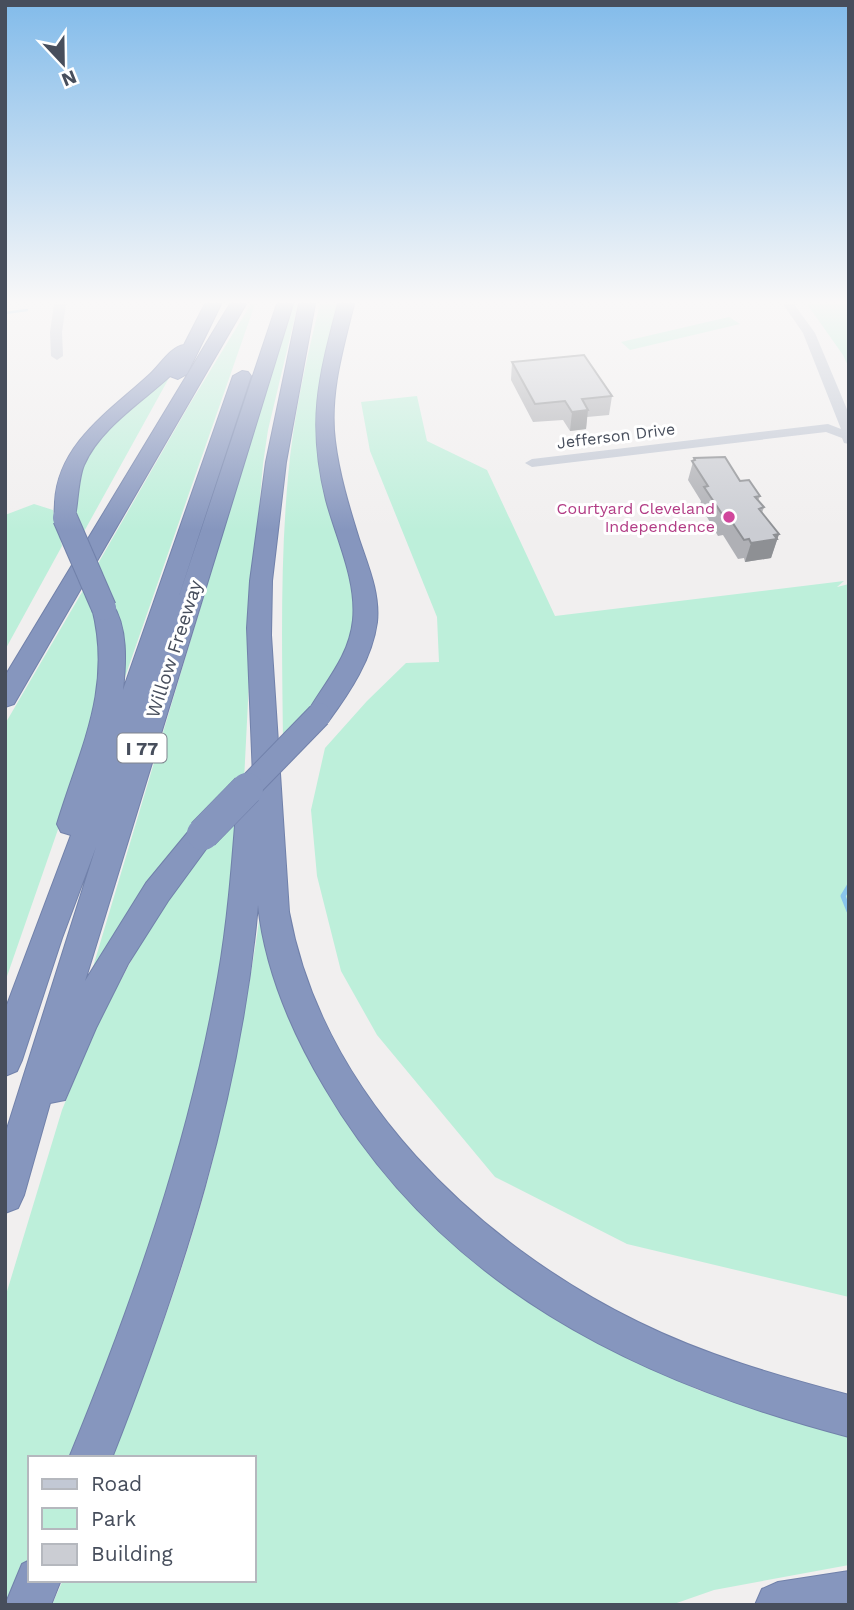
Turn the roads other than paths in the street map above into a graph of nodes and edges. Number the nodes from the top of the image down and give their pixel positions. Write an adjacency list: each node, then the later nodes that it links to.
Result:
1 (156, 379): 14 (highway, bridge)
2 (174, 379): 11 (highway)
3 (195, 379): 11 (highway)
4 (241, 379): 14 (highway, Willow Freeway / I 77)
5 (261, 379): 16 (highway, Willow Freeway / I 77)
6 (292, 379): 12 (highway)
7 (329, 379): 17 (highway, bridge)
8 (825, 379): 9 (street)
9 (845, 435): 10 (street, Jefferson Drive)
10 (532, 463)
11 (64, 597): 13 (highway)
12 (263, 677): 18 (highway); 19 (highway)
13 (5, 698)
14 (46, 938): 15 (highway, Willow Freeway / I 77)
15 (5, 1060)
16 (5, 1195)
17 (5, 1208)
18 (849, 1416)
19 (91, 1456)
20 (37, 1582): 22 (highway)
21 (849, 1594): 23 (highway)
22 (27, 1605)
23 (778, 1605)

